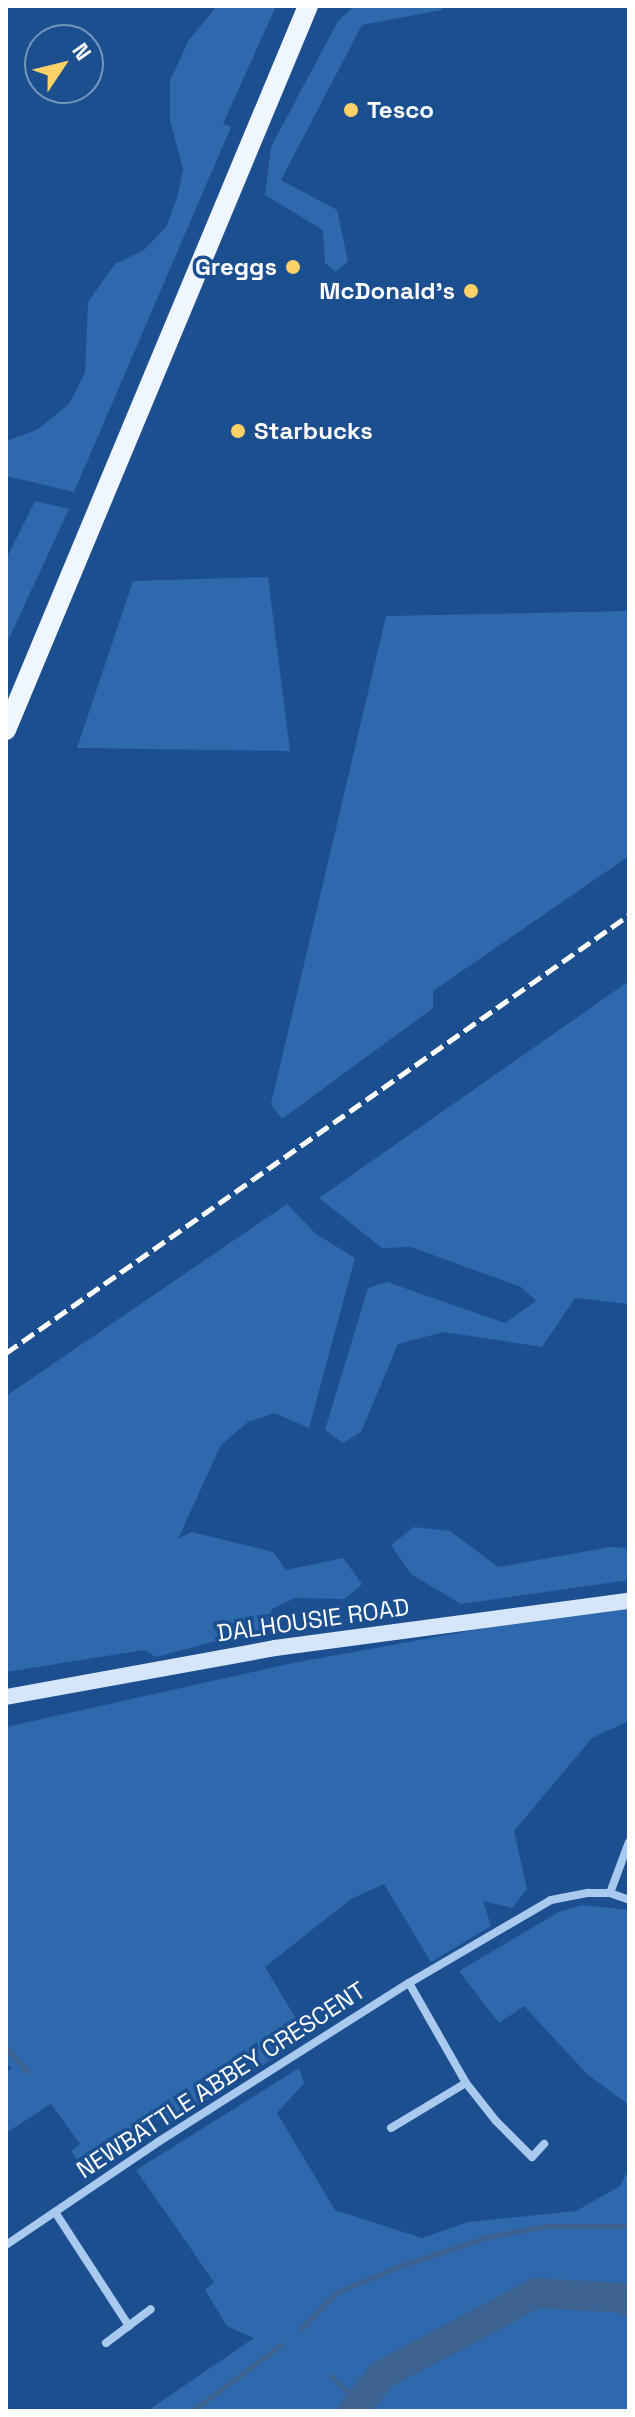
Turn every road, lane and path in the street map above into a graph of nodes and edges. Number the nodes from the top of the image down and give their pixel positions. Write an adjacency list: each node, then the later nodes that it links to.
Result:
1 (320, 6): 2 (main road)
2 (306, 16): 3 (main road)
3 (6, 730)
4 (629, 1601): 5 (main road, DALHOUSIE ROAD)
5 (6, 1697)
6 (629, 1842): 7 (street)
7 (610, 1893): 8 (street, NEWBATTLE ABBEY CRESCENT); 9 (street, NEWBATTLE ABBEY CRESCENT)
8 (629, 1900)
9 (409, 1983): 10 (street); 13 (street, NEWBATTLE ABBEY CRESCENT)
10 (466, 2083): 11 (street); 12 (street)
11 (391, 2128)
12 (544, 2144)
13 (55, 2212): 14 (street, NEWBATTLE ABBEY CRESCENT); 16 (street)
14 (6, 2245)
15 (151, 2309): 16 (street)
16 (129, 2326): 17 (street)
17 (106, 2343)

